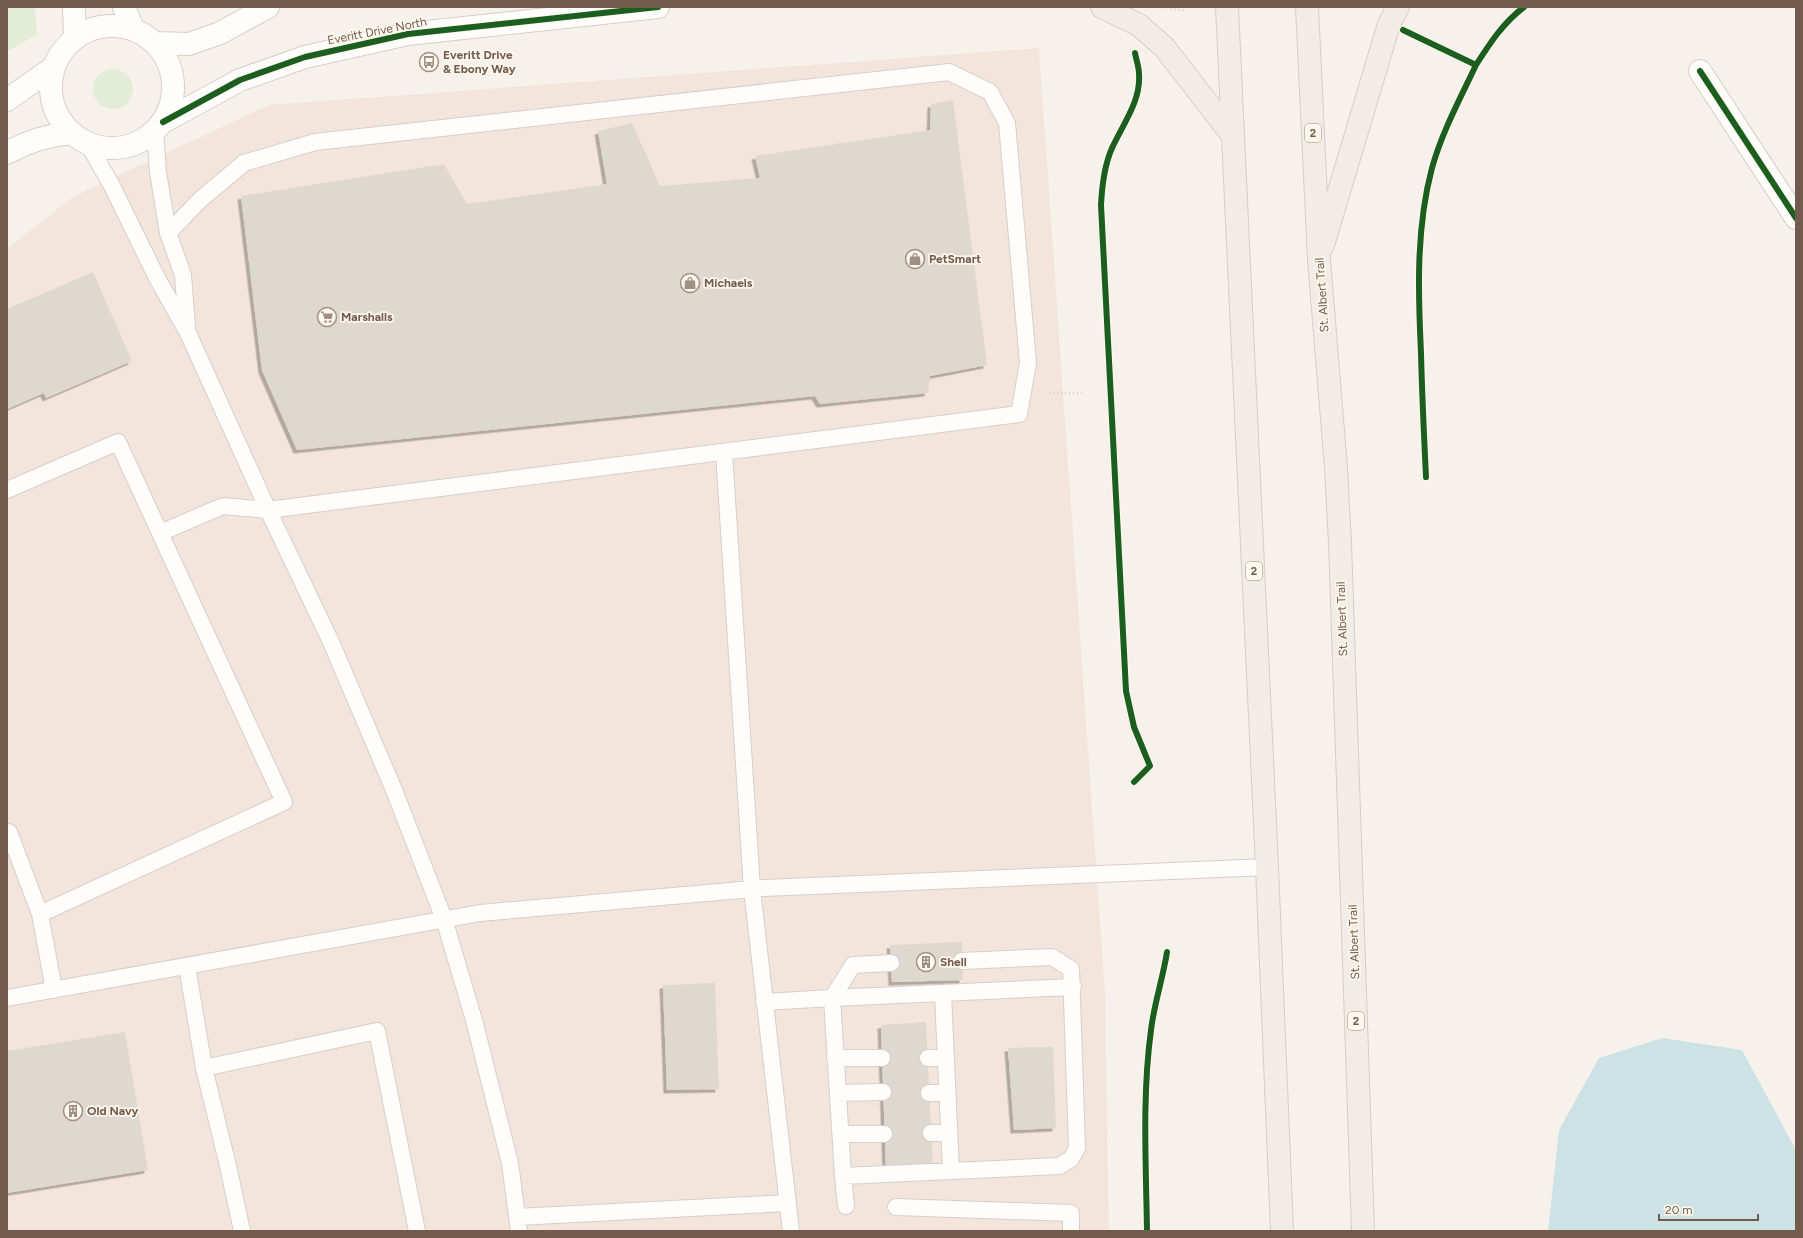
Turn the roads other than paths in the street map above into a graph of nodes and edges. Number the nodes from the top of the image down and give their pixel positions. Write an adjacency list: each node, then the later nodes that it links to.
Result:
1 (74, 7): 10 (street)
2 (124, 7): 9 (street)
3 (268, 7): 11 (street)
4 (658, 7): 15 (street, Everitt Drive North)
5 (1102, 7): 16 (main road)
6 (1227, 7): 16 (main road, 2)
7 (1307, 7): 21 (main road, St. Albert Trail / 2)
8 (1398, 7): 21 (main road)
9 (133, 29): 10 (street); 11 (street)
10 (75, 38): 12 (street)
11 (155, 43): 15 (street)
12 (54, 67): 14 (street); 17 (street)
13 (1700, 71): 19 (street)
14 (7, 100)
15 (159, 126): 17 (street); 20 (lane)
16 (1233, 136): 28 (main road, 2)
17 (79, 138): 18 (street); 22 (lane)
18 (7, 153)
19 (1796, 218)
20 (168, 233): 22 (lane); 23 (lane)
21 (1319, 260): 65 (main road, St. Albert Trail / 2)
22 (188, 332): 25 (lane)
23 (724, 452): 25 (lane); 29 (lane)
24 (7, 490): 26 (lane)
25 (268, 510): 26 (lane); 31 (lane)
26 (160, 533): 30 (lane)
27 (8, 830): 30 (lane)
28 (1267, 867): 29 (lane); 64 (main road, 2)
29 (752, 889): 31 (lane); 40 (lane)
30 (40, 914): 36 (lane)
31 (444, 919): 34 (lane); 59 (lane)
32 (962, 961): 35 (lane)
33 (891, 963): 39 (lane)
34 (186, 966): 36 (lane); 45 (lane)
35 (1073, 987): 37 (lane); 54 (lane)
36 (54, 990): 38 (lane)
37 (943, 994): 39 (lane); 44 (lane)
38 (7, 998)
39 (832, 998): 40 (lane); 41 (lane)
40 (764, 1002): 56 (lane)
41 (836, 1058): 42 (lane); 47 (lane)
42 (882, 1058)
43 (928, 1058): 44 (lane)
44 (946, 1058): 49 (lane)
45 (204, 1068): 60 (lane); 61 (lane)
46 (883, 1092): 47 (lane)
47 (838, 1093): 52 (lane)
48 (929, 1093): 49 (lane)
49 (948, 1093): 51 (lane)
50 (931, 1133): 51 (lane)
51 (949, 1133): 54 (lane)
52 (840, 1134): 53 (lane); 55 (lane)
53 (884, 1134)
54 (951, 1171): 55 (lane)
55 (844, 1176): 57 (lane)
56 (787, 1203): 59 (lane); 62 (lane)
57 (846, 1206)
58 (896, 1207): 63 (lane)
59 (518, 1224)
60 (242, 1231)
61 (418, 1231)
62 (790, 1231)
63 (1071, 1231)
64 (1282, 1231)
65 (1363, 1231)

